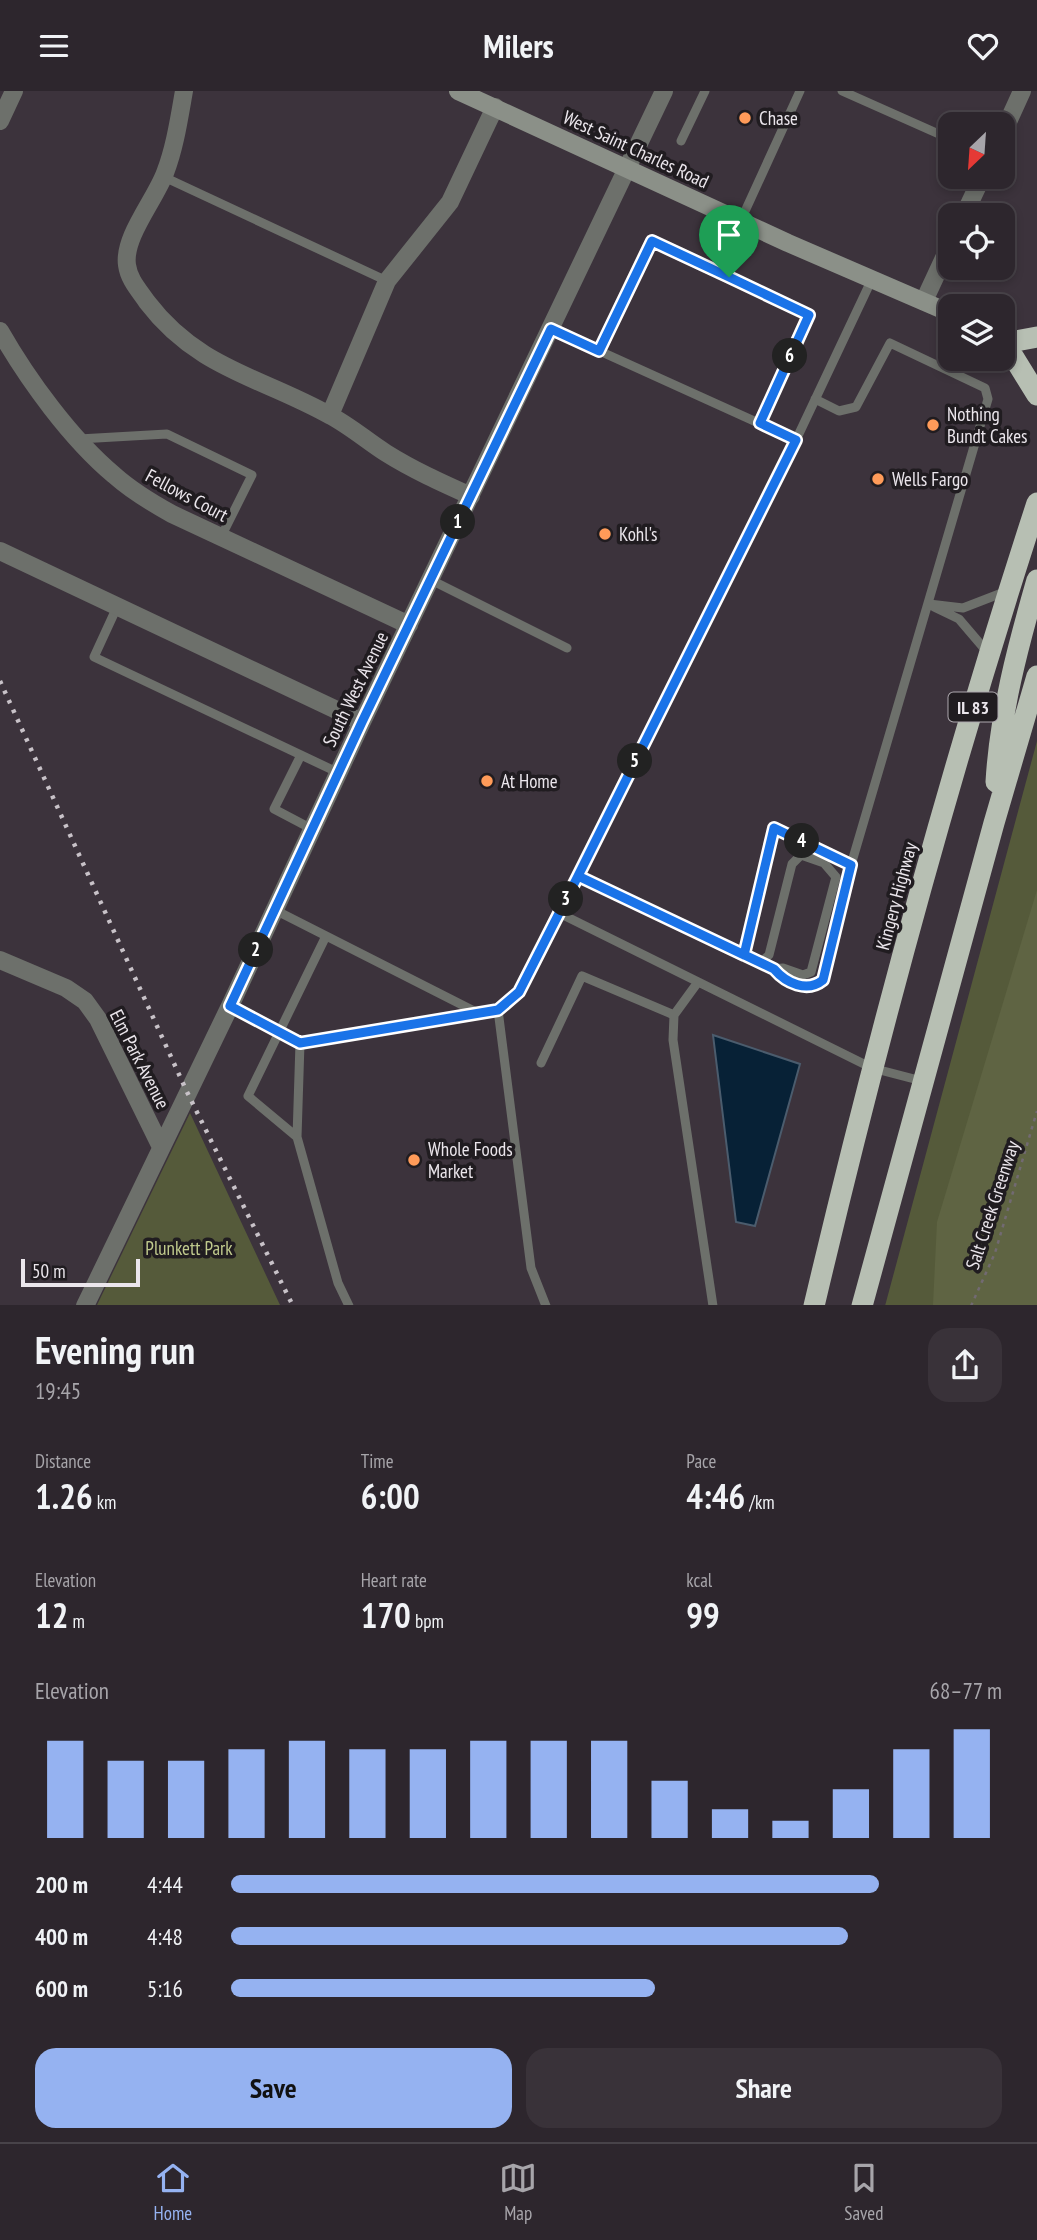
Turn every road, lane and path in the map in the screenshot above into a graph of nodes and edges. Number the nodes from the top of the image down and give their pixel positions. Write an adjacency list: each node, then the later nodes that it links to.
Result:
1 (14, 91): 11 (street)
2 (184, 91): 15 (street)
3 (458, 91): 9 (main road, West Saint Charles Road)
4 (664, 91): 14 (street, South West Avenue)
5 (705, 91): 13 (lane)
6 (800, 91): 16 (lane)
7 (842, 91): 12 (lane)
8 (1022, 91): 10 (street)
9 (495, 107): 14 (main road, West Saint Charles Road); 19 (street)
10 (1012, 112)
11 (0, 121)
12 (938, 134)
13 (681, 141)
14 (628, 168): 16 (main road, West Saint Charles Road); 22 (street, South West Avenue)
15 (164, 177): 19 (lane); 32 (street)
16 (741, 220): 18 (main road, West Saint Charles Road)
17 (938, 271): 20 (street)
18 (872, 279): 20 (main road, West Saint Charles Road); 31 (lane)
19 (387, 281): 32 (street)
20 (924, 302): 21 (main road, West Saint Charles Road)
21 (938, 308)
22 (551, 329): 28 (lane); 36 (street, South West Avenue)
23 (0, 331): 34 (street, Fellows Court)
24 (1037, 337): 25 (highway)
25 (1015, 338)
26 (1015, 342): 27 (main road)
27 (1037, 350)
28 (599, 351): 33 (lane); 33 (lane)
29 (1015, 354): 30 (highway)
30 (1037, 395)
31 (815, 400): 35 (lane); 43 (lane)
32 (330, 415): 36 (street)
33 (760, 423): 35 (lane)
34 (78, 439): 38 (street, Fellows Court); 38 (lane)
35 (796, 440): 55 (lane)
36 (471, 496): 40 (street, South West Avenue)
37 (1037, 503): 42 (highway, Kingery Highway / IL 83)
38 (221, 537): 45 (street, Fellows Court)
39 (0, 551): 44 (street)
40 (431, 580): 45 (street, South West Avenue); 46 (lane)
41 (1037, 580): 52 (highway)
42 (1009, 591): 43 (lane); 47 (highway, Kingery Highway / IL 83)
43 (929, 604): 47 (lane); 54 (lane)
44 (117, 607): 49 (street); 50 (lane)
45 (409, 625): 49 (street, South West Avenue)
46 (567, 648)
47 (988, 653): 71 (highway, Kingery Highway / IL 83)
48 (1037, 676): 52 (highway, IL 83)
49 (362, 722): 51 (street, South West Avenue)
50 (301, 755): 51 (lane); 53 (lane)
51 (339, 773): 53 (street, South West Avenue)
52 (993, 823): 72 (highway, IL 83)
53 (312, 829): 56 (street, South West Avenue)
54 (851, 865): 59 (lane); 62 (lane)
55 (578, 876): 57 (lane); 59 (lane)
56 (275, 910): 58 (lane); 64 (street, South West Avenue)
57 (559, 913): 63 (lane); 65 (lane)
58 (326, 936): 66 (lane); 68 (lane)
59 (744, 955): 61 (lane)
60 (0, 960): 75 (street, Elm Park Avenue)
61 (760, 963): 62 (lane); 62 (lane)
62 (774, 969)
63 (698, 982): 67 (lane); 71 (lane)
64 (230, 1006): 68 (lane); 75 (street, South West Avenue)
65 (498, 1010): 66 (lane); 78 (lane)
66 (478, 1013): 69 (lane)
67 (674, 1015): 70 (lane); 79 (lane)
68 (279, 1032): 69 (lane); 74 (lane)
69 (300, 1043): 74 (lane)
70 (541, 1063)
71 (872, 1068): 72 (lane); 80 (highway, Kingery Highway / IL 83)
72 (922, 1081): 81 (highway, IL 83)
73 (1037, 1111): 82 (path, Salt Creek Greenway)
74 (297, 1136): 77 (lane)
75 (161, 1147): 76 (street, South West Avenue)
76 (85, 1305)
77 (349, 1305)
78 (546, 1305)
79 (713, 1305)
80 (814, 1305)
81 (862, 1305)
82 (971, 1305)

